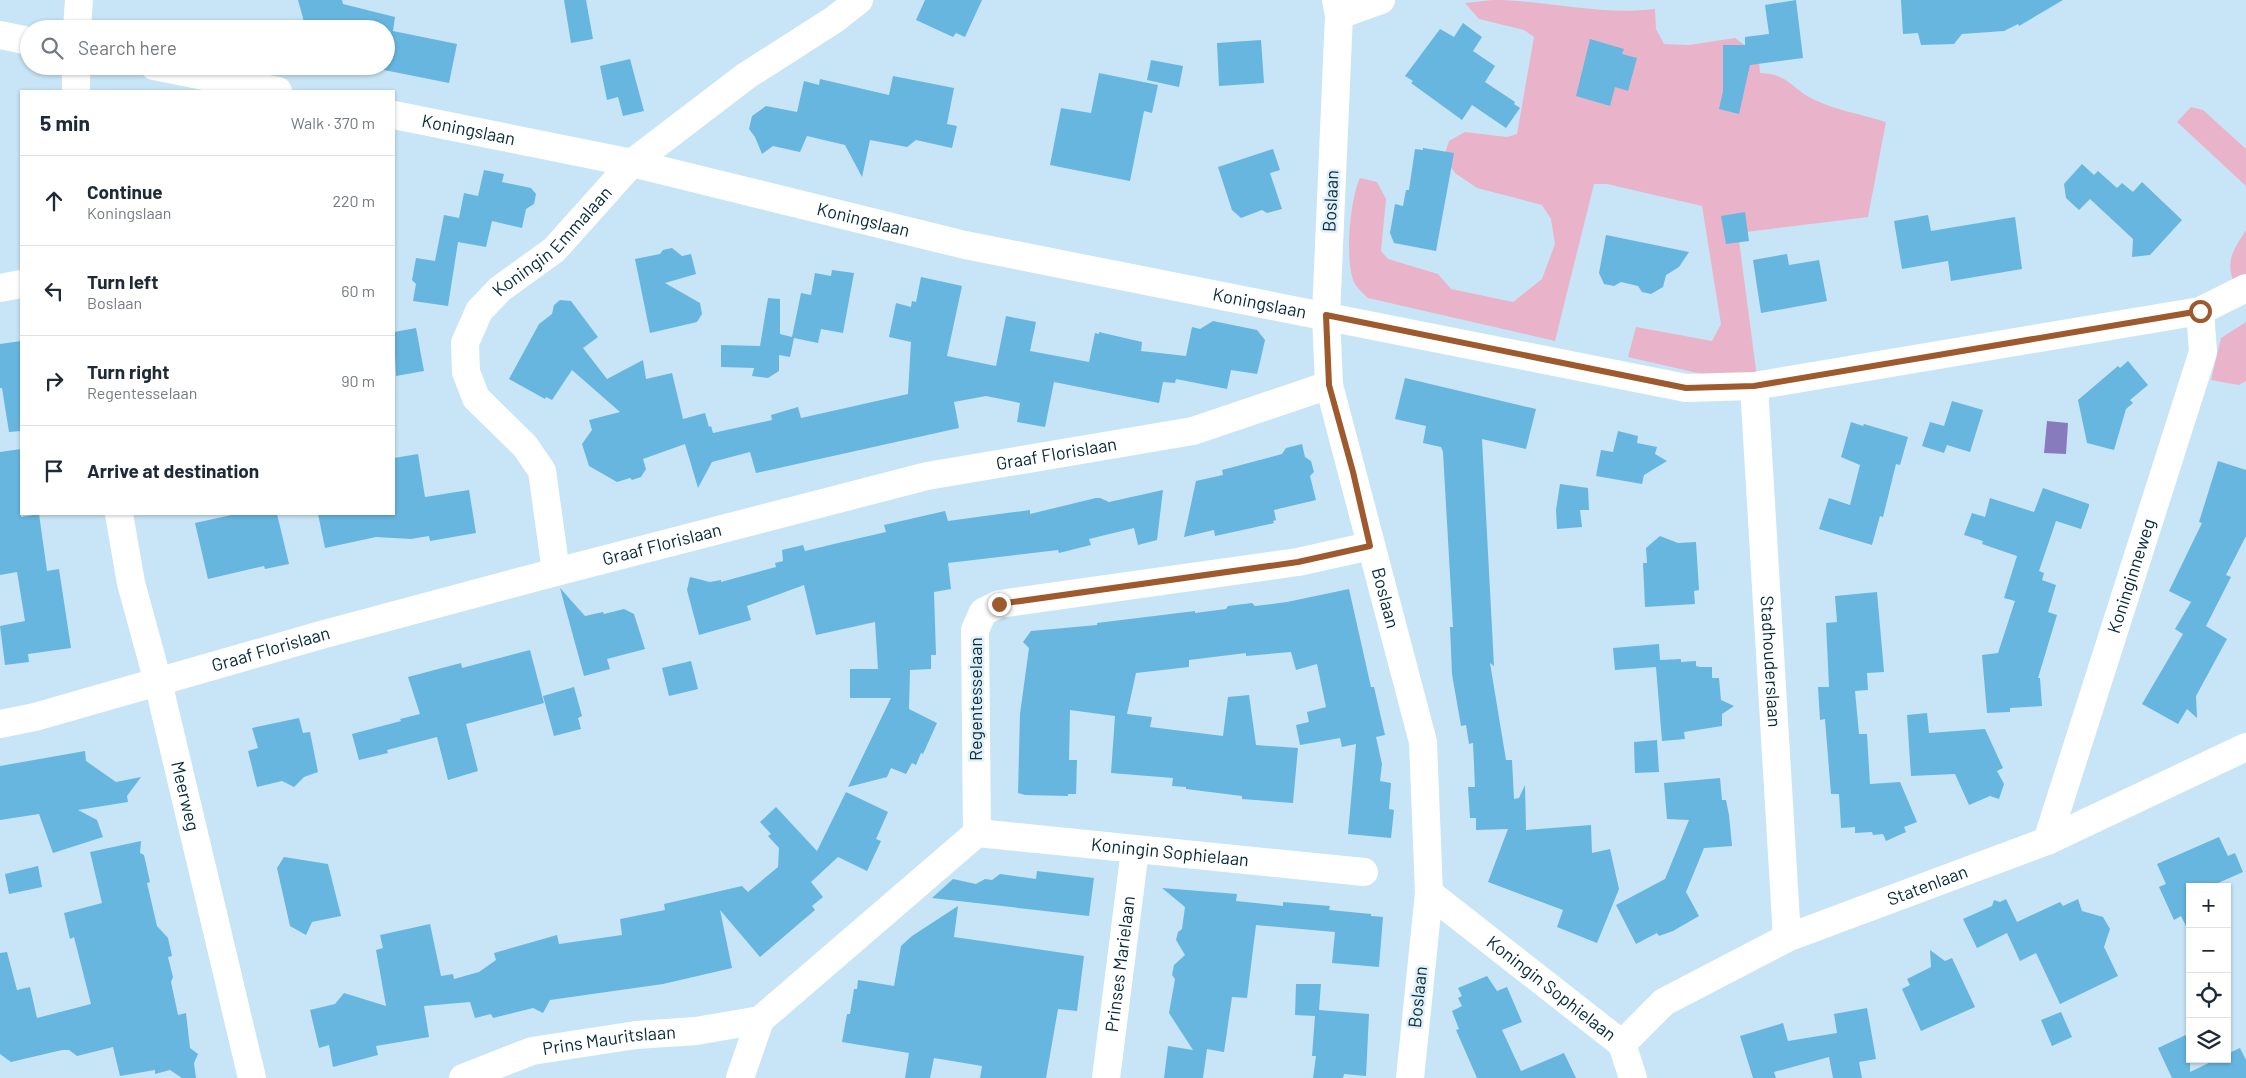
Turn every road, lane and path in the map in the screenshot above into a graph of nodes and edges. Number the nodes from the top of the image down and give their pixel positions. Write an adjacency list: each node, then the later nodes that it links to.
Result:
1 (79, 0): 5 (street)
2 (859, 0): 13 (street, Koningin Emmalaan)
3 (1381, 0): 4 (street)
4 (1338, 8): 18 (street, Boslaan)
5 (78, 20)
6 (0, 35): 7 (street)
7 (20, 39)
8 (76, 75): 10 (street)
9 (199, 75): 11 (street)
10 (76, 90)
11 (273, 90)
12 (395, 115): 13 (street, Koningslaan)
13 (632, 163): 18 (street, Koningslaan); 23 (street, Koningin Emmalaan)
14 (20, 284): 15 (street)
15 (0, 288)
16 (2246, 288): 17 (street, Koningslaan)
17 (2200, 311): 20 (street, Koningslaan); 28 (street, Koninginneweg)
18 (1326, 315): 19 (street, Boslaan); 20 (street, Koningslaan)
19 (1329, 385): 22 (street, Boslaan); 23 (street, Graaf Florislaan)
20 (1754, 386): 32 (street, Stadhouderslaan)
21 (119, 515): 24 (street, Meerweg)
22 (1370, 546): 27 (street, Regentesselaan); 31 (street, Boslaan)
23 (556, 572): 24 (street, Graaf Florislaan)
24 (158, 682): 25 (street, Graaf Florislaan); 35 (street, Meerweg)
25 (0, 724)
26 (2246, 747): 28 (street, Statenlaan)
27 (977, 833): 29 (street, Koningin Sophielaan); 33 (street)
28 (2047, 840): 32 (street, Statenlaan)
29 (1136, 850): 30 (street, Koningin Sophielaan); 38 (street, Prinses Marielaan)
30 (1364, 872)
31 (1429, 893): 34 (street, Koningin Sophielaan); 39 (street, Boslaan)
32 (1787, 938): 34 (street, Statenlaan)
33 (760, 1020): 36 (street, Prins Mauritslaan); 37 (street)
34 (1622, 1044): 40 (street, Koningin Sophielaan)
35 (252, 1078)
36 (463, 1078)
37 (740, 1078)
38 (1106, 1078)
39 (1410, 1078)
40 (1633, 1078)

